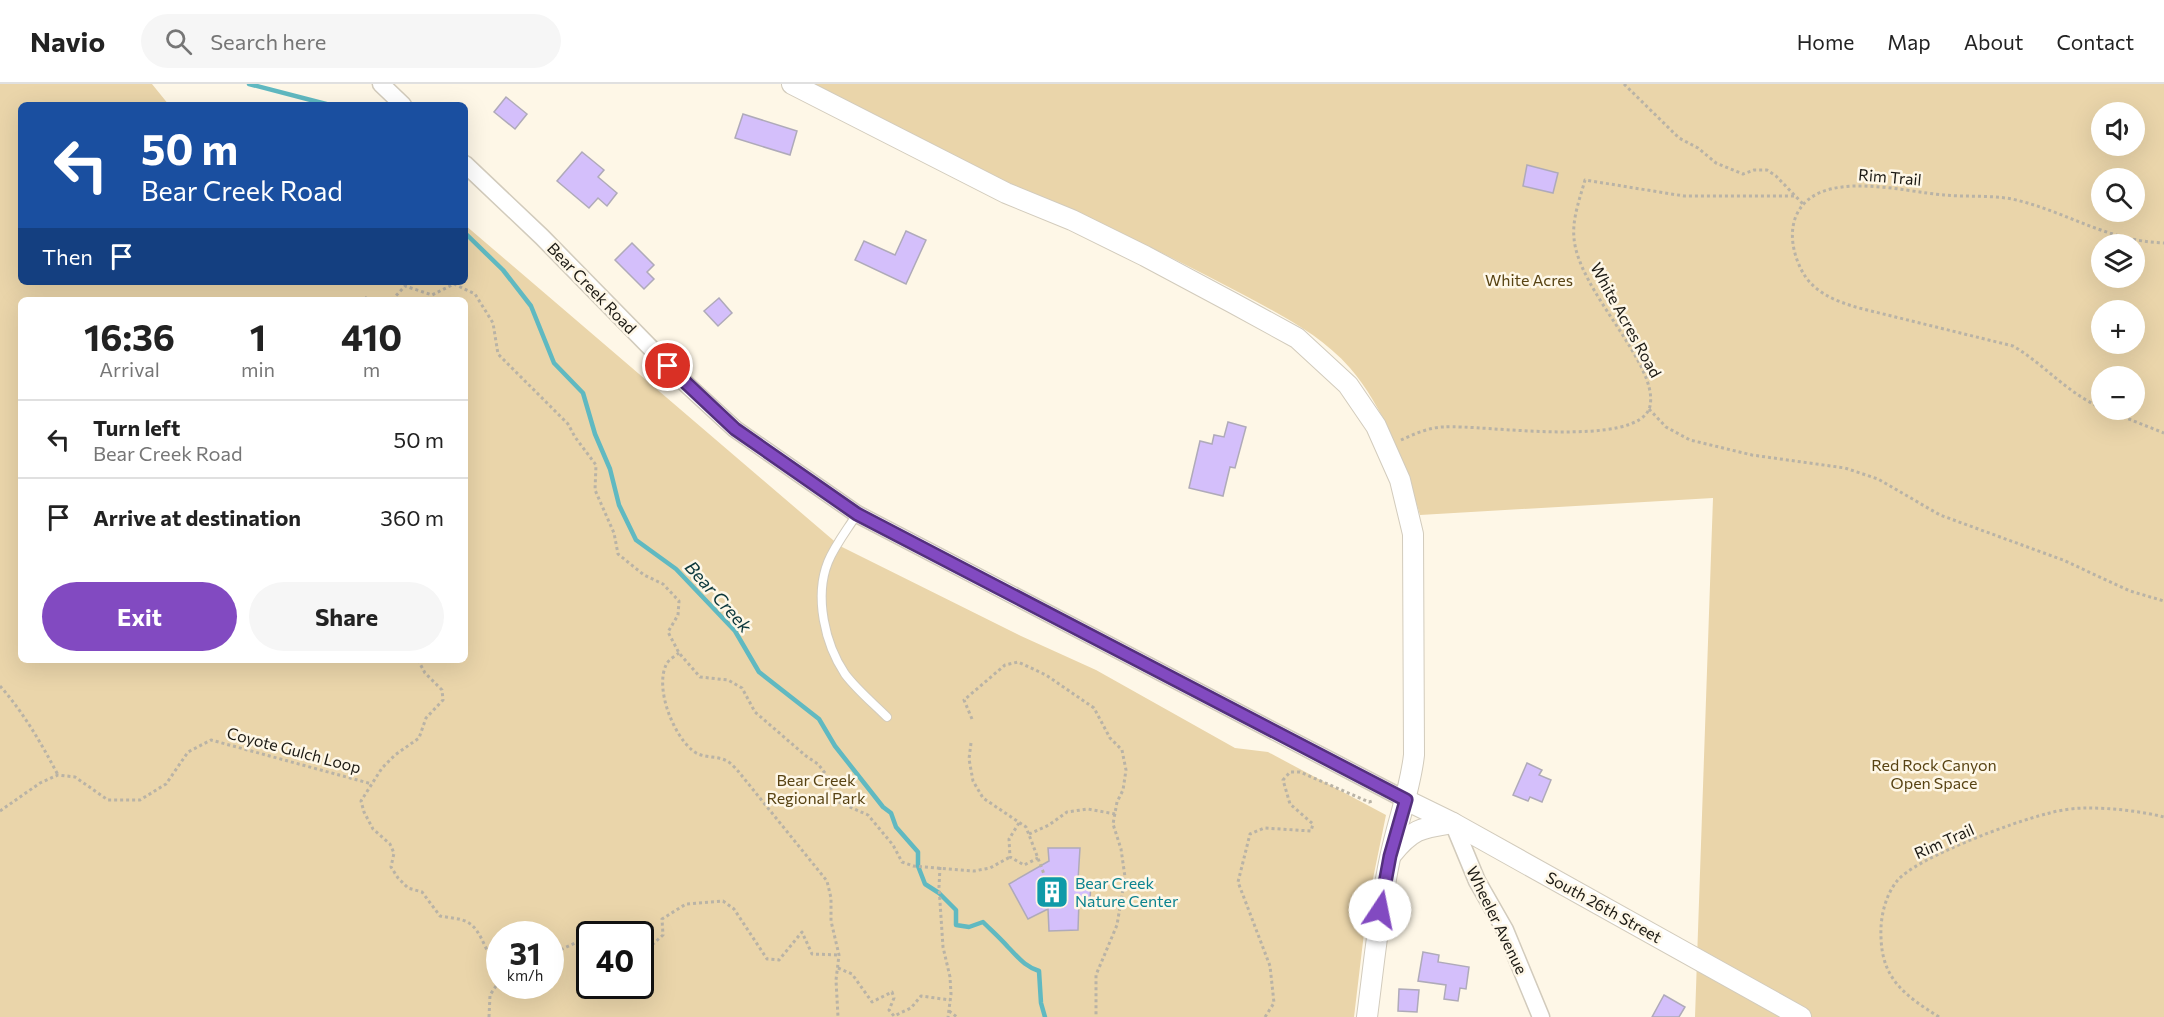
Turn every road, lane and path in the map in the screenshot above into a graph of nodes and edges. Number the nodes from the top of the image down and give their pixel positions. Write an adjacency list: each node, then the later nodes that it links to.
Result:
1 (381, 84): 4 (street)
2 (792, 84): 16 (street)
3 (1624, 84): 6 (path)
4 (400, 102)
5 (468, 167): 17 (street, Bear Creek Road)
6 (1794, 196): 7 (path); 13 (path, White Acres Road)
7 (1804, 205): 8 (path, Rim Trail); 12 (path)
8 (2164, 243)
9 (452, 285): 11 (path)
10 (456, 285): 19 (path)
11 (395, 297)
12 (2091, 402)
13 (1649, 409): 16 (path); 18 (path)
14 (2132, 420): 15 (path)
15 (2164, 432)
16 (1386, 447): 27 (street)
17 (857, 514): 22 (lane); 27 (street, Bear Creek Road)
18 (2164, 601)
19 (679, 653): 37 (path); 41 (path)
20 (419, 663): 26 (path)
21 (0, 686): 25 (path)
22 (887, 717)
23 (972, 719): 29 (path)
24 (971, 743): 32 (path)
25 (58, 775): 26 (path, Coyote Gulch Loop); 28 (path)
26 (372, 784): 40 (path)
27 (1400, 796): 31 (street, South 26th Street); 34 (street); 51 (path)
28 (0, 812)
29 (1115, 814): 33 (path); 50 (path)
30 (2164, 817): 55 (path, Rim Trail)
31 (1453, 822): 34 (street); 53 (street, Wheeler Avenue); 54 (street, South 26th Street)
32 (1020, 823): 33 (path); 35 (path)
33 (1029, 834): 36 (path)
34 (1390, 856): 52 (street)
35 (1010, 857): 36 (path); 37 (path)
36 (1038, 858): 38 (path)
37 (940, 867): 44 (path)
38 (1044, 874)
39 (654, 943): 41 (path)
40 (486, 949)
41 (839, 955): 42 (path)
42 (838, 968): 44 (path); 47 (path)
43 (490, 999): 46 (path)
44 (950, 1000): 45 (path)
45 (949, 1011): 48 (path); 49 (path)
46 (489, 1017)
47 (838, 1017)
48 (948, 1017)
49 (957, 1017)
50 (1096, 1017)
51 (1265, 1017)
52 (1367, 1017)
53 (1541, 1017)
54 (1801, 1017)
55 (1939, 1017)

